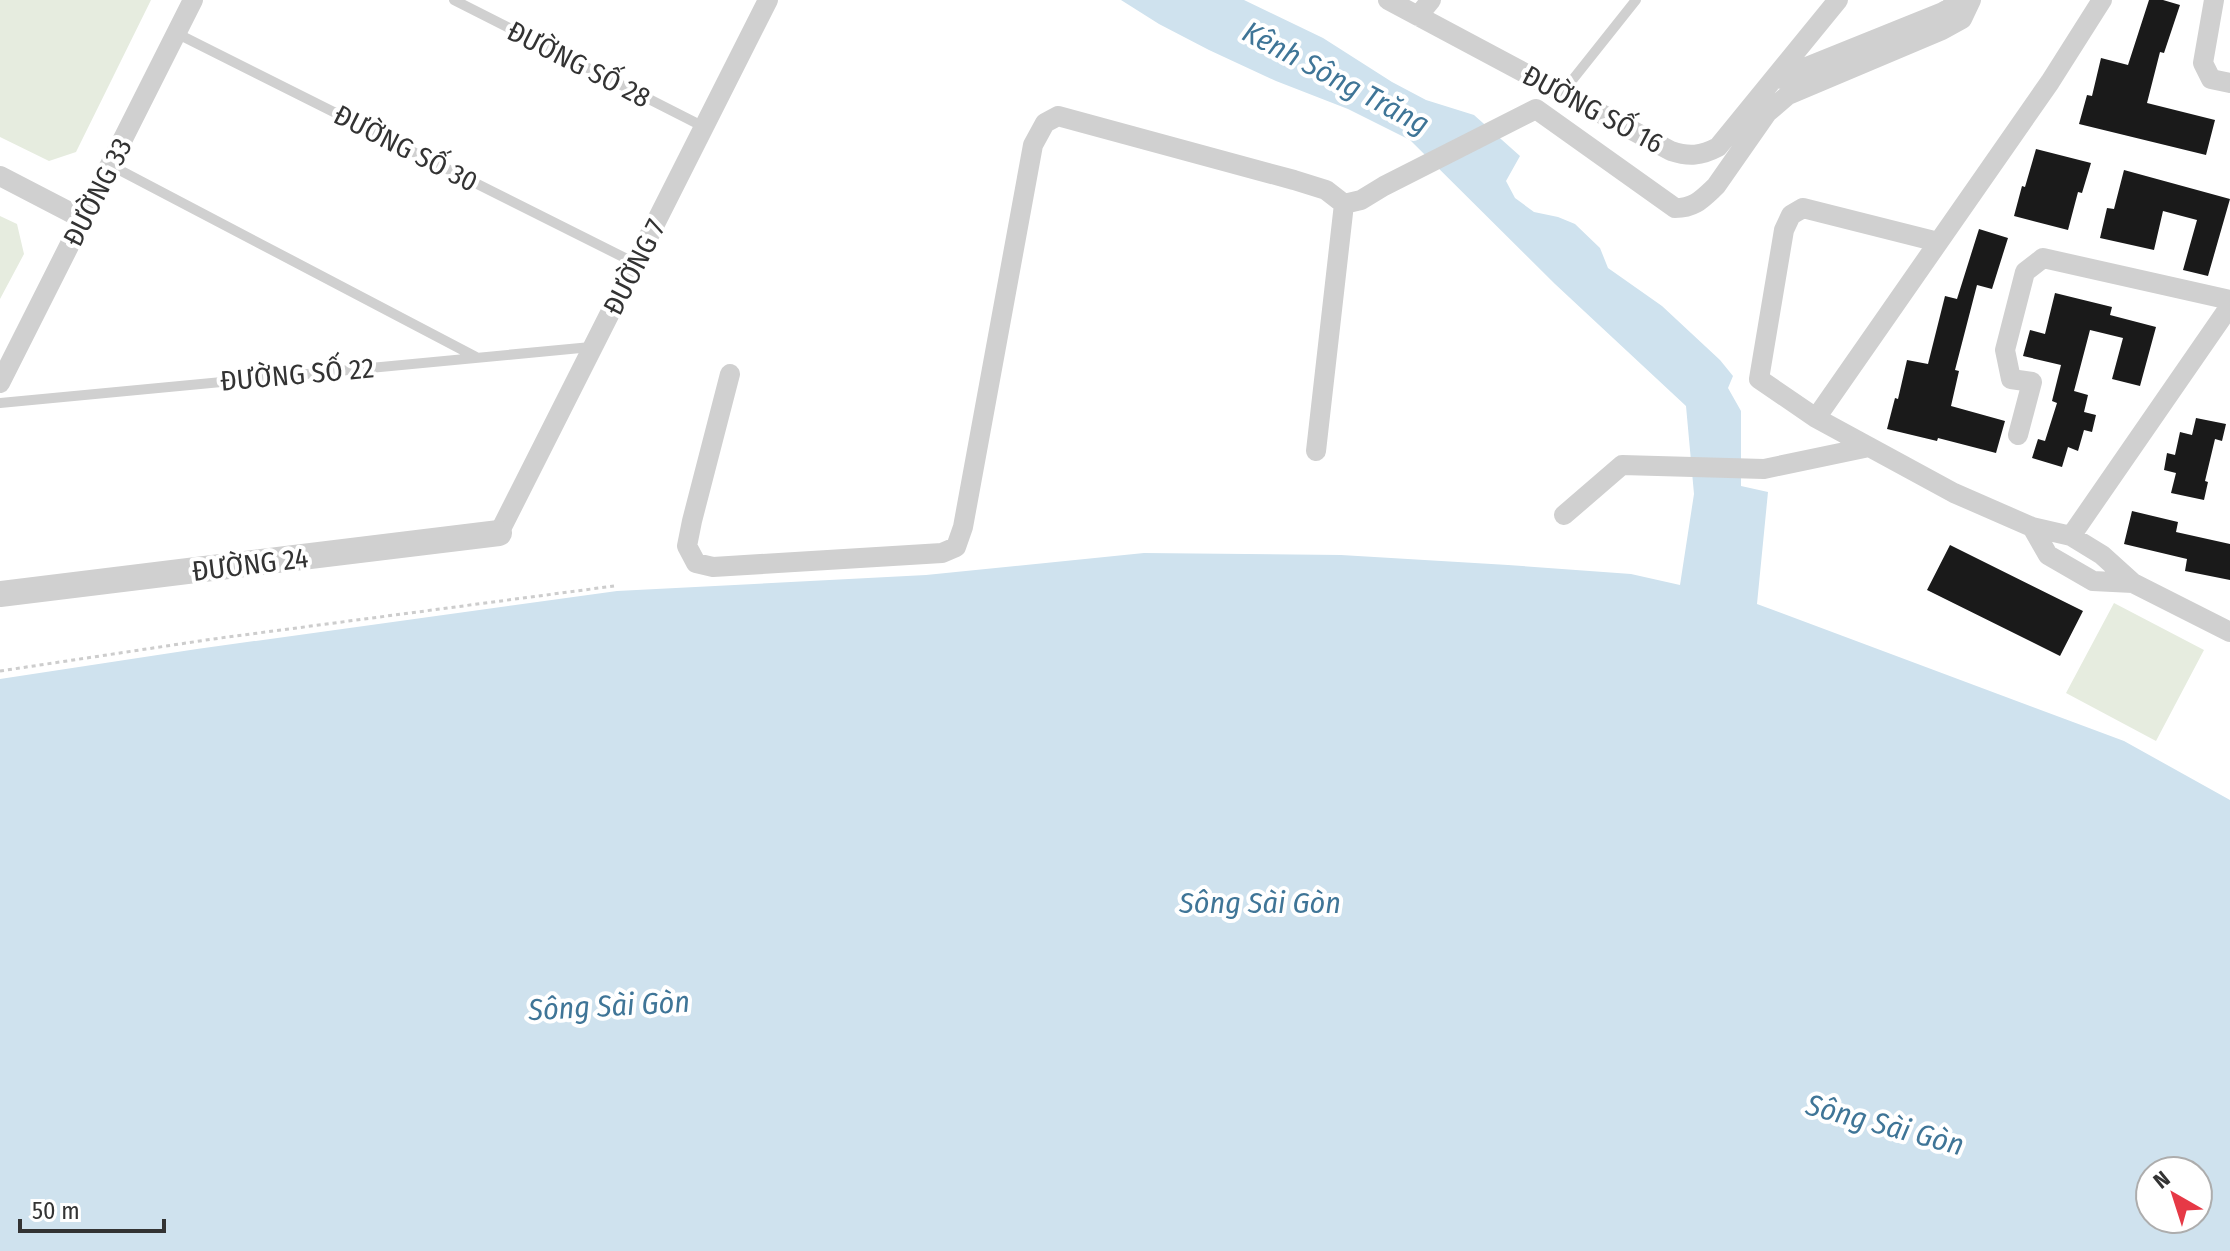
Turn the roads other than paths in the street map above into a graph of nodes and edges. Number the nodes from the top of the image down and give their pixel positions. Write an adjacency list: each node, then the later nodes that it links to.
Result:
1 (193, 0): 12 (street, ĐƯỜNG 33)
2 (454, 0): 16 (lane, ĐƯỜNG SỐ 28)
3 (768, 0): 16 (street, ĐƯỜNG 7)
4 (1388, 0): 11 (street, ĐƯỜNG SỐ 16)
5 (1636, 0): 15 (lane)
6 (1838, 0): 13 (street, ĐƯỜNG SỐ 16)
7 (1956, 0): 13 (street)
8 (1971, 0): 19 (street)
9 (2102, 0): 21 (street)
10 (2214, 0): 14 (street)
11 (1424, 8): 15 (street, ĐƯỜNG SỐ 16)
12 (176, 33): 17 (street, ĐƯỜNG 33); 22 (lane, ĐƯỜNG SỐ 30)
13 (1773, 80): 15 (street, ĐƯỜNG SỐ 16)
14 (2230, 83)
15 (1562, 93)
16 (704, 127): 22 (street, ĐƯỜNG 7)
17 (110, 165): 20 (street, ĐƯỜNG 33); 25 (lane)
18 (0, 176): 20 (street)
19 (1344, 204): 26 (street); 32 (street)
20 (83, 219): 27 (street, ĐƯỜNG 33)
21 (1938, 242): 29 (street); 29 (street)
22 (635, 263): 24 (street, ĐƯỜNG 7)
23 (2230, 303): 30 (street); 36 (street)
24 (593, 347): 25 (lane, ĐƯỜNG SỐ 22); 35 (street, ĐƯỜNG 7)
25 (476, 357): 28 (lane, ĐƯỜNG SỐ 22)
26 (730, 374)
27 (0, 383)
28 (0, 403)
29 (1816, 418): 31 (street)
30 (2018, 435)
31 (1869, 447): 33 (street); 34 (street)
32 (1316, 451)
33 (1564, 515)
34 (2032, 527): 36 (street); 37 (street)
35 (499, 533): 38 (street, ĐƯỜNG 24)
36 (2071, 536): 37 (street)
37 (2133, 583): 39 (street)
38 (0, 594)
39 (2230, 632)

